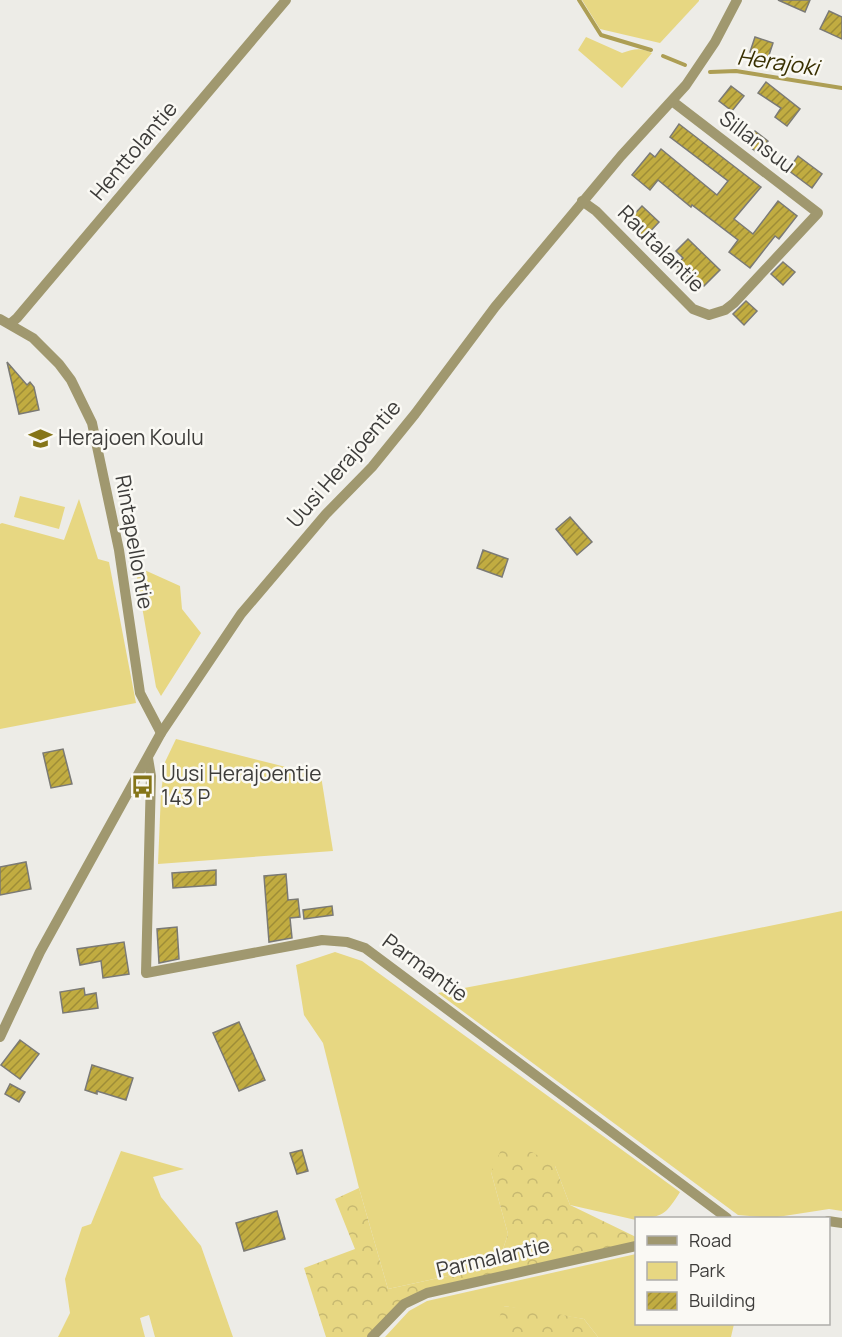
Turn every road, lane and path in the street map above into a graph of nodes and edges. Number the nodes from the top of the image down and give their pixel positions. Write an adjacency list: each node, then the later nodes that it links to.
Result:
1 (286, 0): 6 (street, Henttolantie)
2 (737, 0): 3 (street, Uusi Herajoentie)
3 (672, 101): 4 (street, Uusi Herajoentie); 5 (street, Sillansuu)
4 (582, 201): 5 (street, Rautalantie); 7 (street, Uusi Herajoentie)
5 (818, 213)
6 (5, 322): 7 (street, Rintapellontie)
7 (161, 733): 8 (street, Uusi Herajoentie)
8 (148, 758): 9 (street, Uusi Herajoentie); 10 (street, Parmantie)
9 (0, 1037)
10 (726, 1217)
11 (635, 1246): 12 (street, Parmalantie)
12 (372, 1337)

